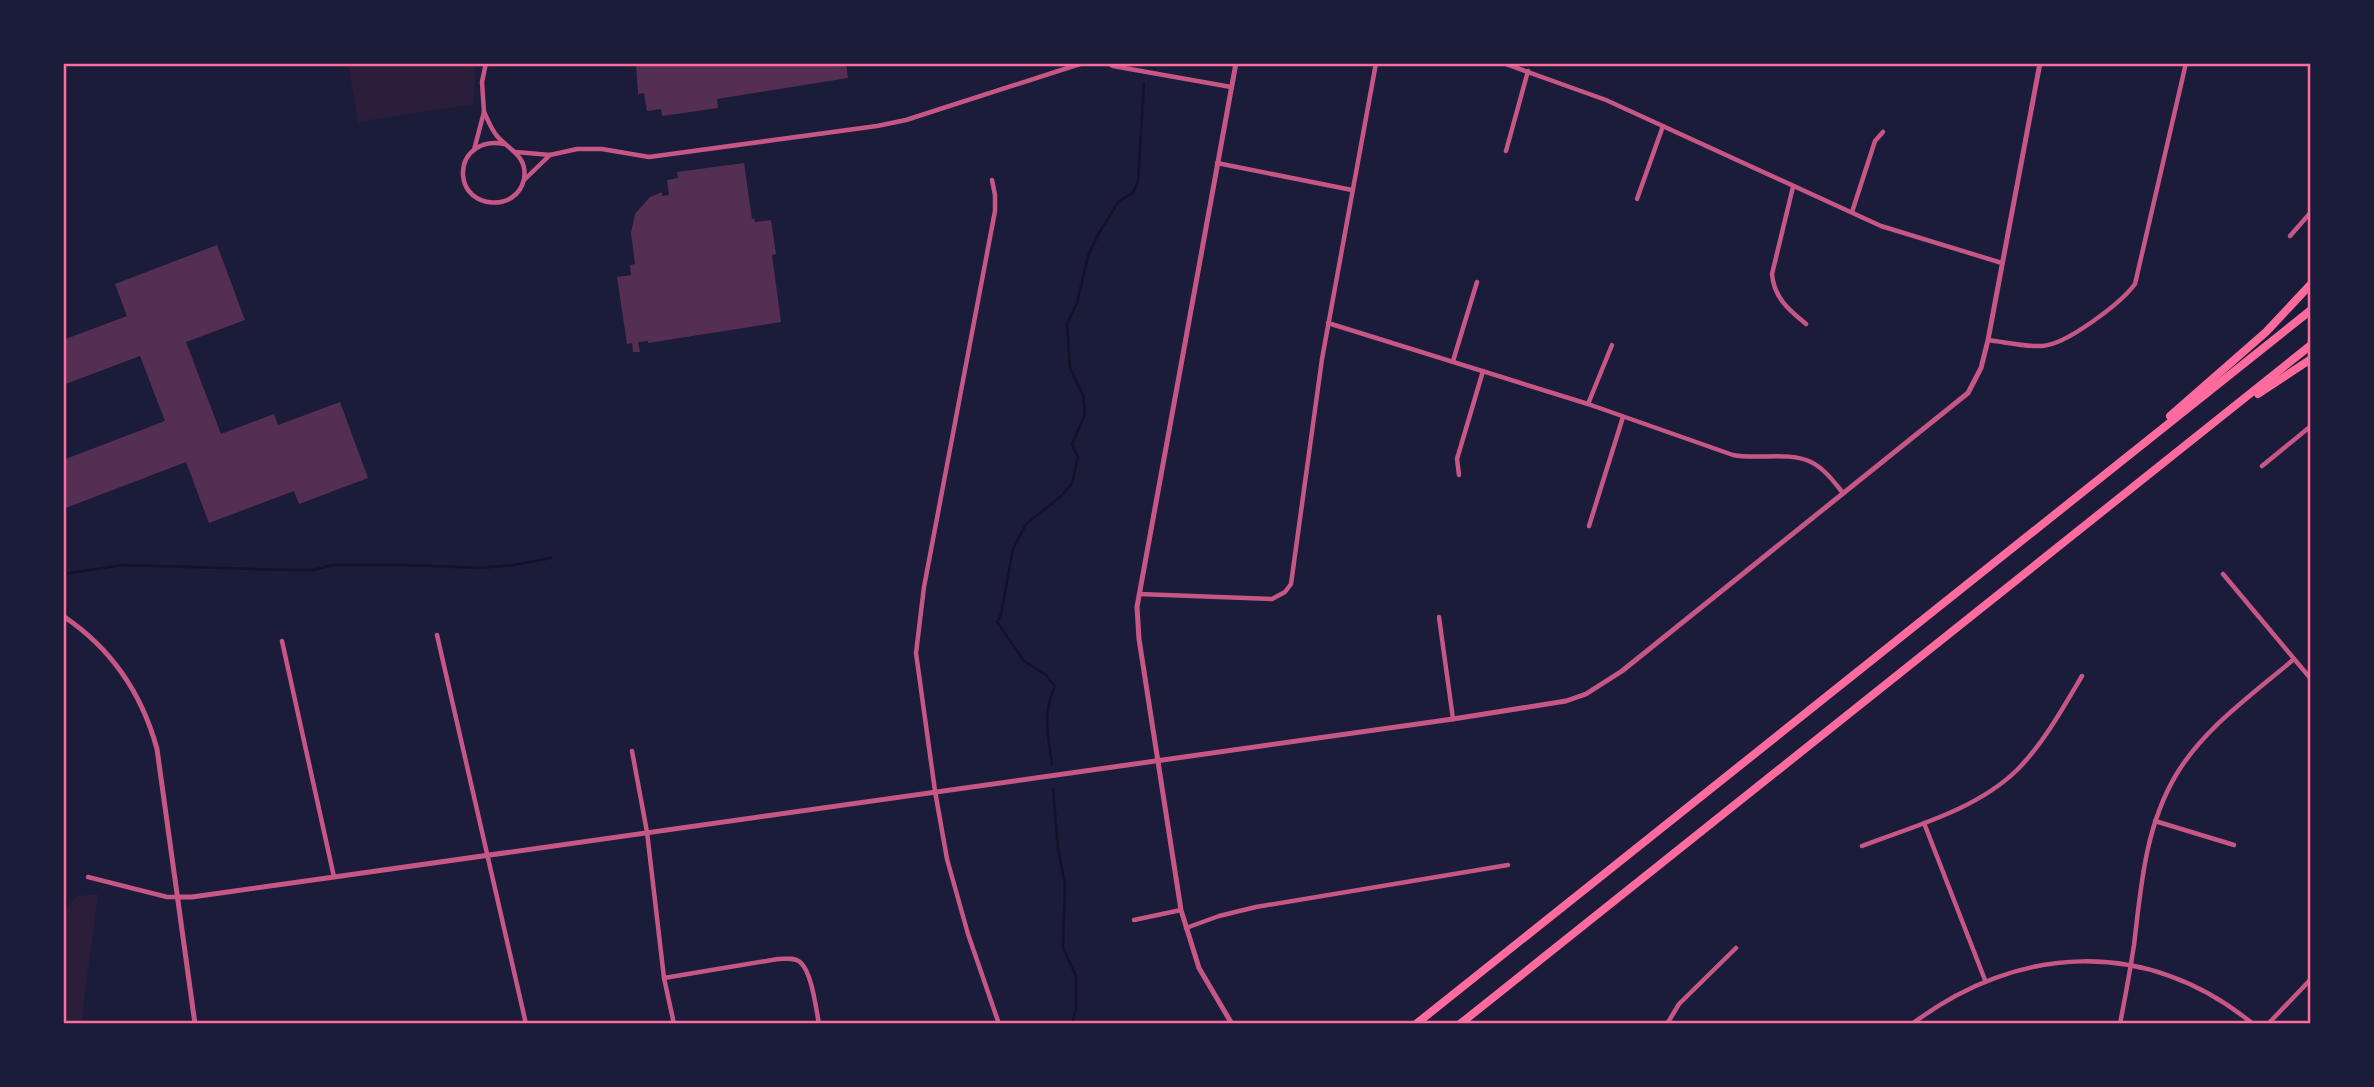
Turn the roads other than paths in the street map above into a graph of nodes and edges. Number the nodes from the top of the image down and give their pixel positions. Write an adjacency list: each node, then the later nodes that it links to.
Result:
1 (486, 63): 11 (street)
2 (1083, 63): 18 (street)
3 (1108, 63): 10 (street)
4 (1236, 63): 10 (street)
5 (1376, 63): 23 (street)
6 (1503, 63): 9 (street)
7 (2040, 63): 28 (street)
8 (2186, 63): 34 (street)
9 (1528, 71): 12 (street); 16 (street)
10 (1231, 87): 19 (street)
11 (484, 112): 14 (street); 15 (street)
12 (1663, 126): 22 (street); 24 (street)
13 (1883, 132): 25 (street)
14 (504, 144): 15 (street); 17 (street)
15 (474, 150): 21 (street)
16 (1506, 151)
17 (516, 152): 18 (street); 21 (street)
18 (550, 155): 21 (street)
19 (1217, 163): 23 (street); 50 (street)
20 (992, 180): 61 (street)
21 (523, 181)
22 (1793, 187): 25 (street); 33 (street)
23 (1352, 190): 32 (street)
24 (1637, 199)
25 (1852, 212): 28 (street)
26 (2311, 212): 27 (street)
27 (2290, 236)
28 (2002, 263): 34 (street)
29 (1477, 282): 38 (street)
30 (2311, 284): 47 (highway)
31 (2311, 310): 47 (highway)
32 (1328, 323): 38 (street); 50 (street)
33 (1807, 324)
34 (1988, 340): 46 (street)
35 (1612, 345): 40 (street)
36 (2311, 345): 43 (highway)
37 (2311, 359): 43 (highway)
38 (1453, 361): 39 (street)
39 (1483, 371): 40 (street); 45 (street)
40 (1588, 404): 41 (street)
41 (1623, 417): 46 (street); 48 (street)
42 (2311, 426): 44 (street)
43 (2195, 438): 87 (highway)
44 (2262, 467)
45 (1459, 475)
46 (1843, 494): 58 (street)
47 (2062, 508): 86 (highway)
48 (1589, 526)
49 (2223, 574): 55 (street)
50 (1138, 594): 60 (street)
51 (63, 616): 71 (street)
52 (1439, 617): 58 (street)
53 (437, 635): 67 (street)
54 (282, 641): 70 (street)
55 (2294, 659): 57 (street); 62 (street)
56 (2082, 676): 63 (street)
57 (2311, 679)
58 (1453, 719): 60 (street)
59 (632, 751): 64 (street)
60 (1158, 760): 61 (street); 72 (street)
61 (935, 791): 64 (street); 84 (street)
62 (2155, 821): 65 (street); 76 (street)
63 (1924, 823): 66 (street); 79 (street)
64 (648, 832): 67 (street); 77 (street)
65 (2234, 845)
66 (1862, 846)
67 (486, 855): 70 (street); 81 (street)
68 (1508, 865): 74 (street)
69 (88, 877): 71 (street)
70 (334, 877): 71 (street)
71 (178, 897): 80 (street)
72 (1181, 910): 73 (street); 74 (street)
73 (1134, 920)
74 (1186, 928): 85 (street)
75 (1736, 948): 88 (street)
76 (2131, 965): 79 (street); 90 (street); 91 (street)
77 (664, 978): 82 (street); 83 (street)
78 (2311, 979): 92 (street)
79 (1985, 980): 89 (street)
80 (195, 1024)
81 (526, 1024)
82 (674, 1024)
83 (819, 1024)
84 (999, 1024)
85 (1232, 1024)
86 (1416, 1024)
87 (1460, 1024)
88 (1667, 1024)
89 (1912, 1024)
90 (2120, 1024)
91 (2253, 1024)
92 (2268, 1024)

